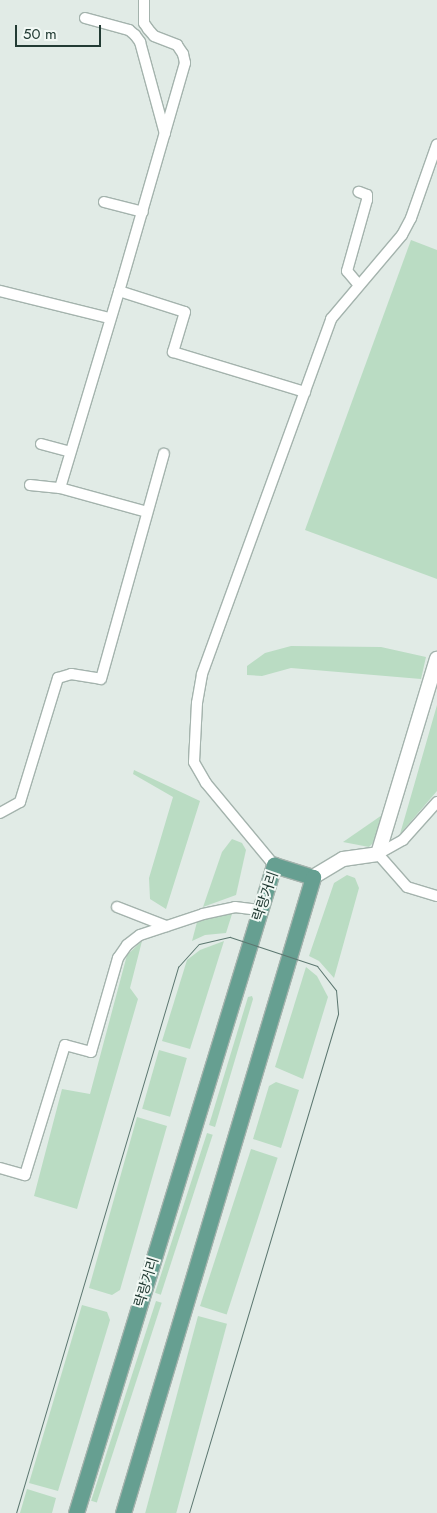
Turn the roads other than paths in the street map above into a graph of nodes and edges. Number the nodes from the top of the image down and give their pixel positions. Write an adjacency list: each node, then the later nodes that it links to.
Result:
1 (144, 0): 3 (street)
2 (85, 18): 3 (street)
3 (165, 134): 7 (street)
4 (437, 144): 8 (street)
5 (359, 192): 8 (street)
6 (104, 202): 7 (street)
7 (143, 212): 10 (street)
8 (358, 284): 12 (street)
9 (0, 291): 11 (street)
10 (119, 291): 11 (street); 12 (street)
11 (109, 318): 14 (street)
12 (305, 392): 23 (street)
13 (41, 444): 14 (street)
14 (70, 452): 17 (street)
15 (164, 454): 18 (street)
16 (30, 485): 17 (street)
17 (60, 488): 18 (street)
18 (147, 512): 21 (street)
19 (436, 662): 22 (main road)
20 (437, 802): 22 (street)
21 (0, 813)
22 (378, 854): 24 (main road); 25 (street)
23 (274, 865): 24 (main road, 락랑거리); 27 (main road, 락랑거리)
24 (313, 877): 31 (main road)
25 (437, 896)
26 (118, 907): 28 (street)
27 (259, 910): 28 (street); 30 (main road, 락랑거리)
28 (166, 926): 29 (street)
29 (0, 1168)
30 (76, 1513)
31 (123, 1513)

